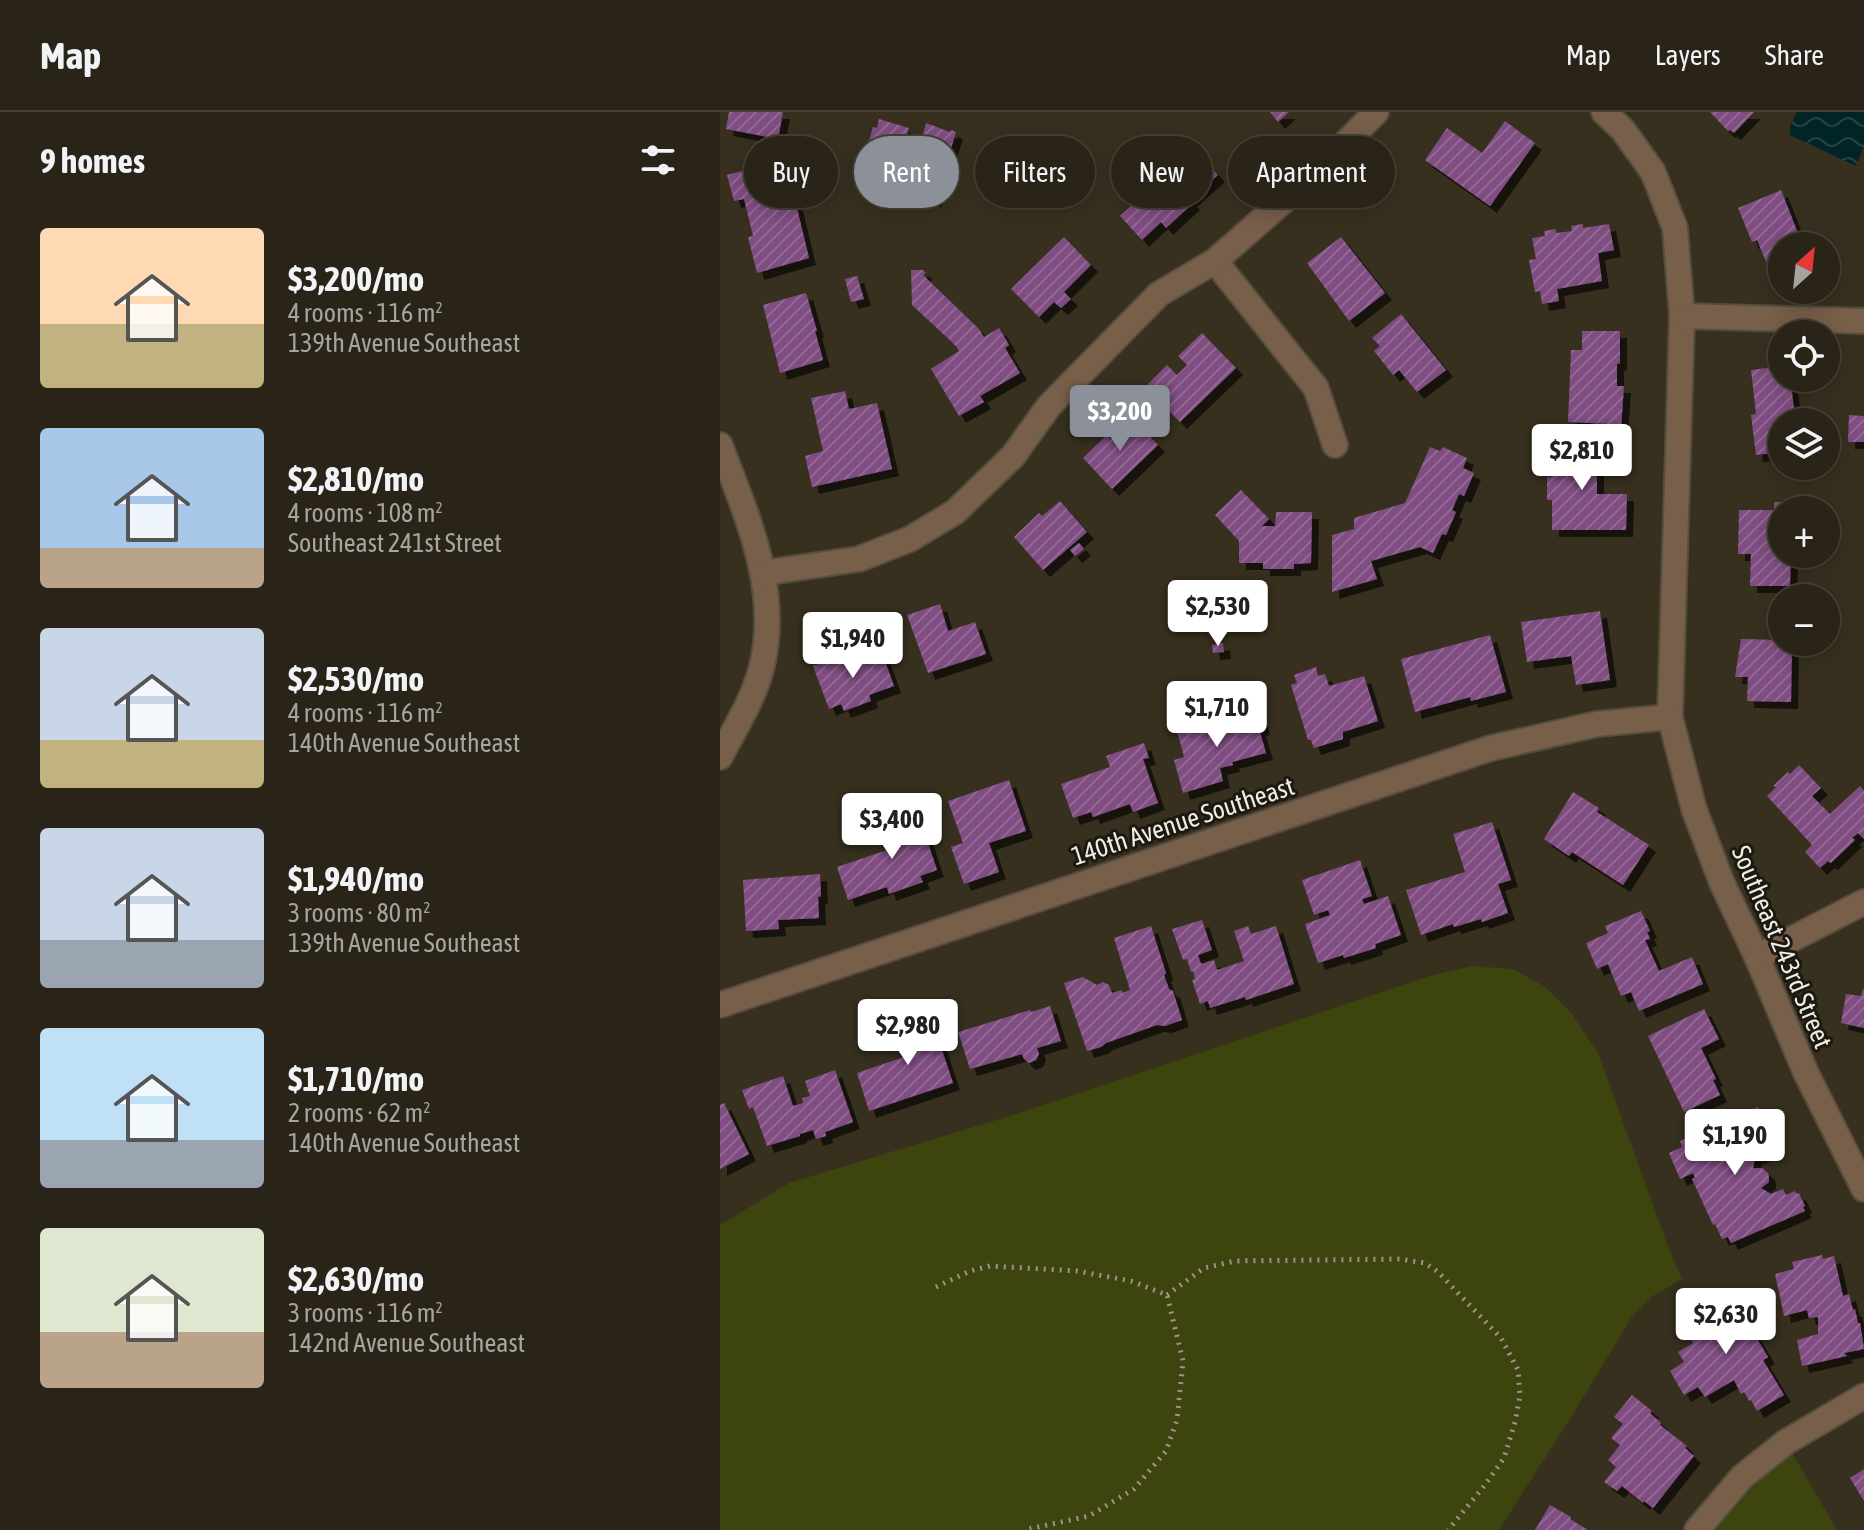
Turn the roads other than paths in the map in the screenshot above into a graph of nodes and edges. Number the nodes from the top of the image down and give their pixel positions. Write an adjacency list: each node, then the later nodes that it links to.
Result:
1 (1376, 112): 3 (street)
2 (1604, 112): 4 (street, Southeast 243rd Street)
3 (1215, 261): 7 (street); 8 (street)
4 (1682, 316): 5 (street); 9 (street, Southeast 243rd Street)
5 (1864, 321)
6 (720, 445): 8 (street)
7 (1335, 445)
8 (763, 573): 10 (street)
9 (1670, 717): 12 (street, Southeast 243rd Street); 13 (street, 140th Avenue Southeast)
10 (720, 757)
11 (1864, 902): 12 (street)
12 (1757, 957): 14 (street, Southeast 243rd Street)
13 (721, 1002)
14 (1864, 1189)
15 (1864, 1396): 16 (street)
16 (1697, 1530)

